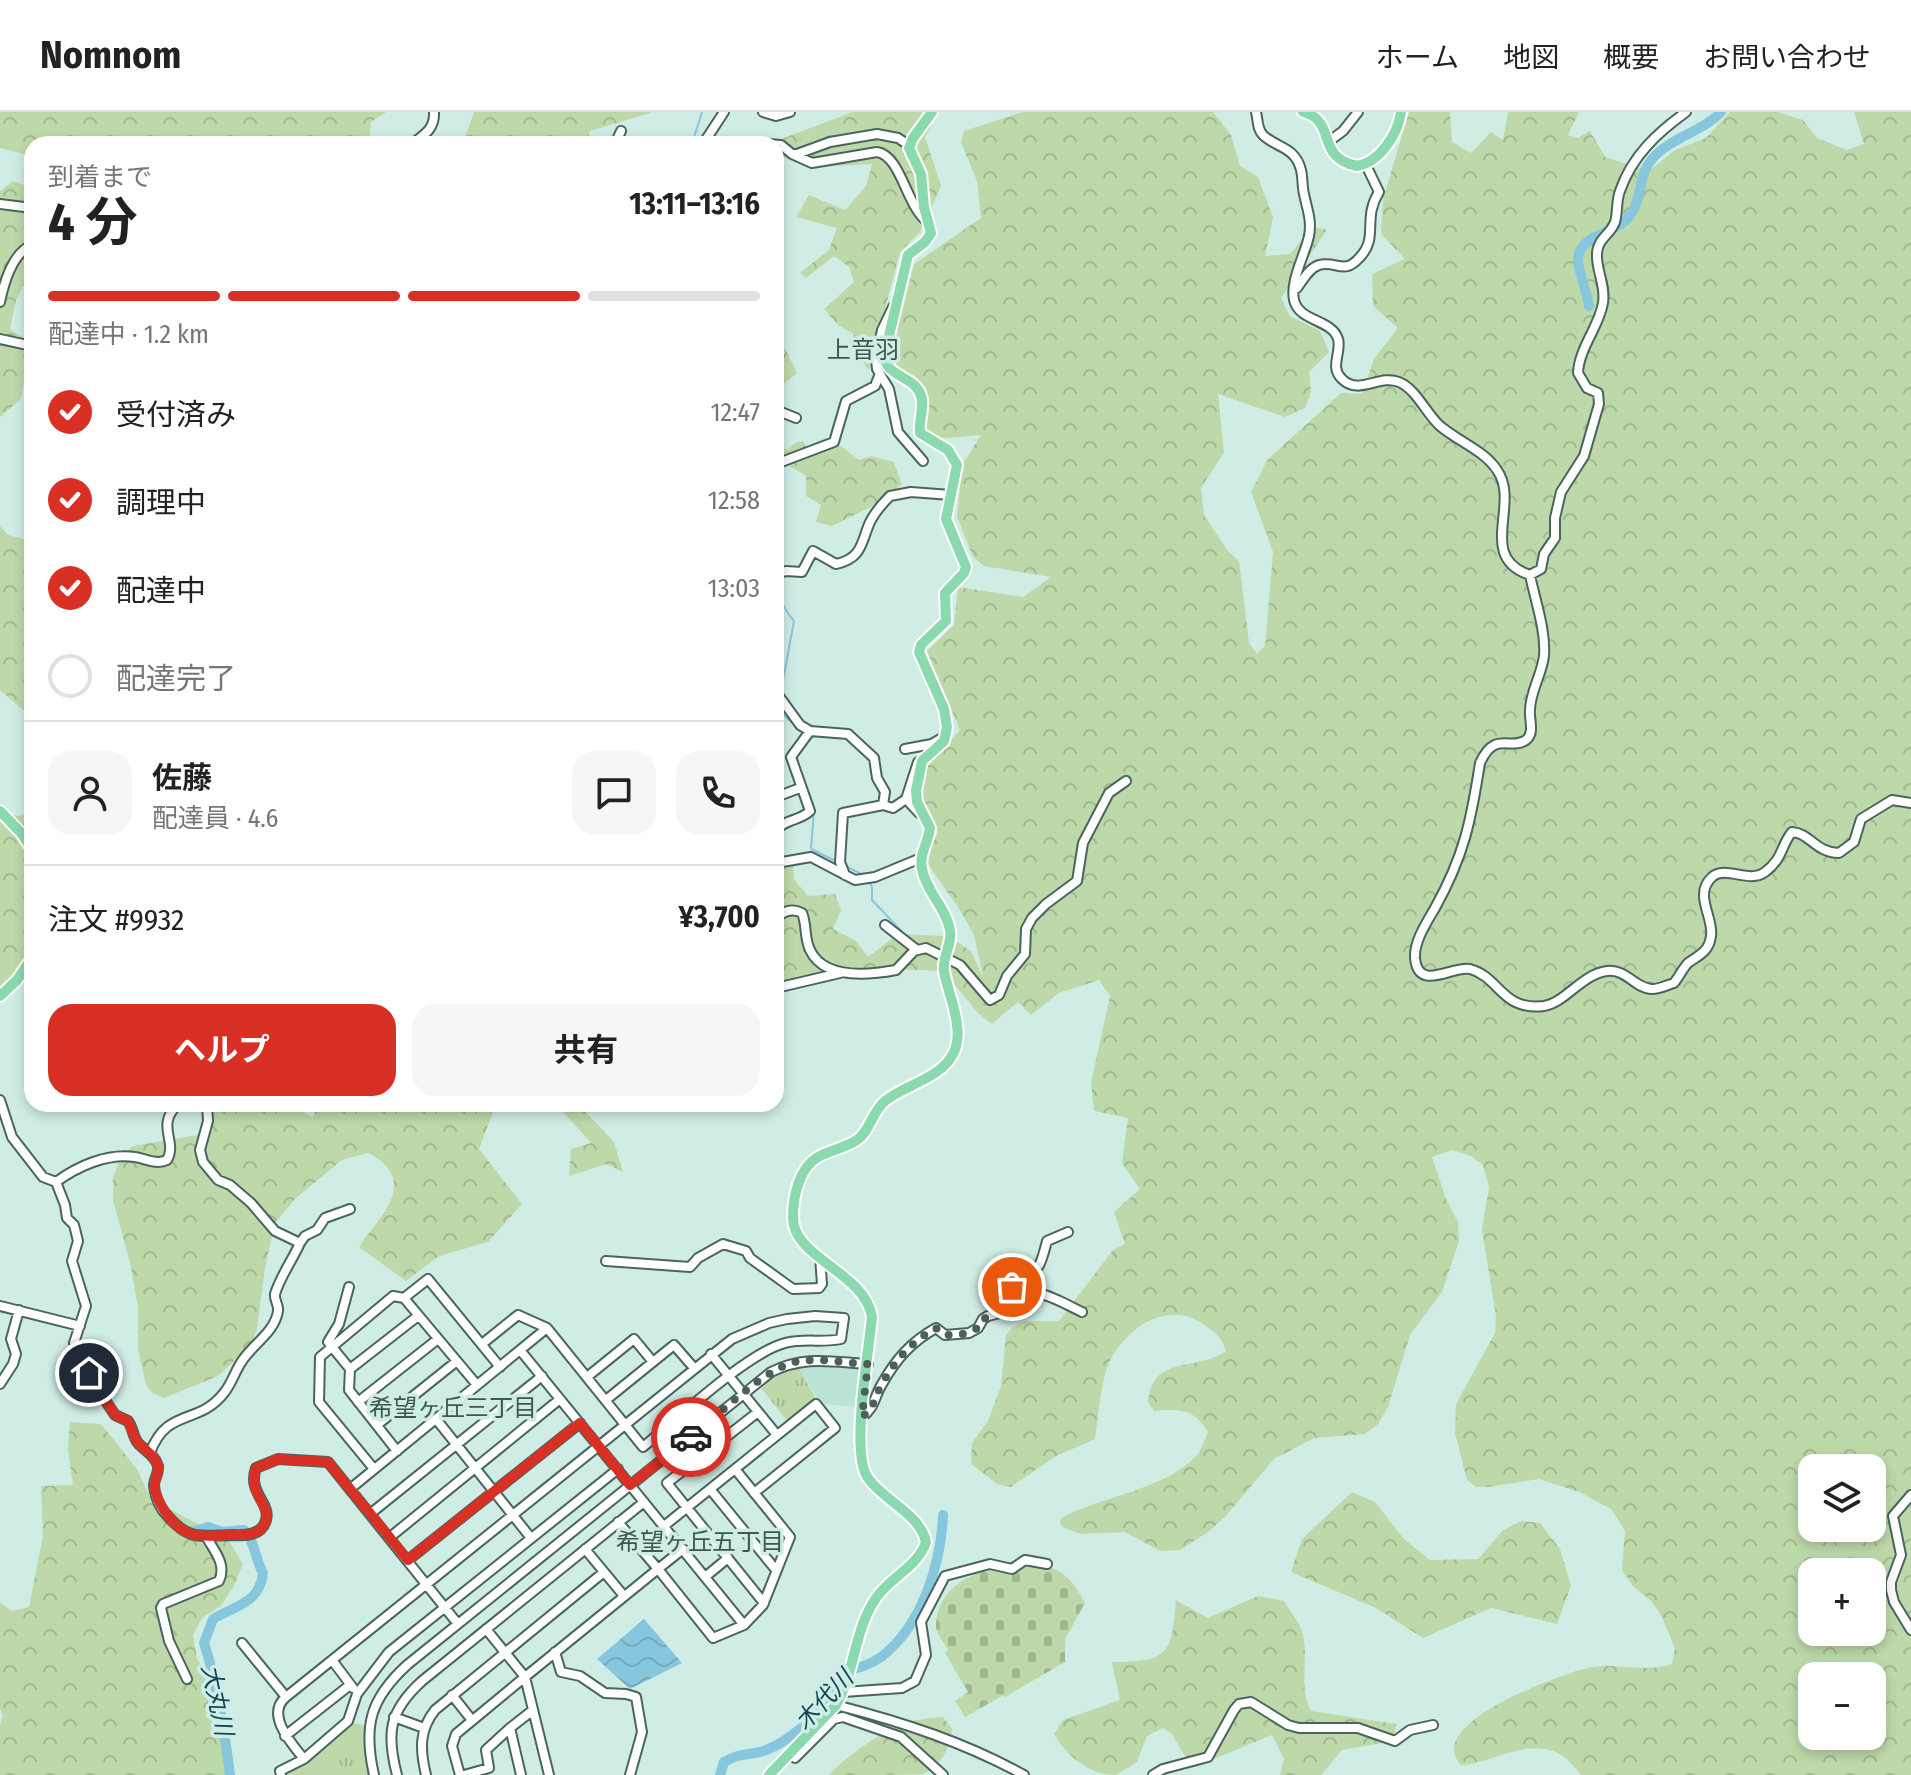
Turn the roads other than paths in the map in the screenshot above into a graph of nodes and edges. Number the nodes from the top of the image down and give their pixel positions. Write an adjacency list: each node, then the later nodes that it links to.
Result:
1 (434, 112): 12 (street)
2 (724, 112): 14 (street)
3 (763, 112): 4 (street)
4 (790, 112)
5 (932, 112): 16 (main road)
6 (1256, 112): 24 (street)
7 (1303, 112): 15 (main road)
8 (1358, 112): 15 (street)
9 (1401, 112): 19 (main road)
10 (1686, 112): 36 (street)
11 (621, 131): 13 (street)
12 (422, 136)
13 (619, 136)
14 (708, 136)
15 (1328, 142): 19 (main road)
16 (910, 146): 18 (street); 22 (main road)
17 (784, 147): 18 (street)
18 (792, 154): 22 (street)
19 (1366, 165): 24 (street)
20 (0, 204): 21 (street)
21 (24, 207)
22 (930, 223): 25 (main road)
23 (24, 250): 26 (street)
24 (1294, 292): 36 (street)
25 (899, 299): 29 (street); 34 (main road)
26 (0, 302)
27 (0, 339): 28 (street)
28 (24, 344)
29 (879, 376): 32 (street); 33 (street)
30 (784, 413): 31 (street)
31 (796, 418)
32 (784, 461)
33 (923, 461)
34 (951, 495): 35 (street); 39 (main road)
35 (784, 572)
36 (1530, 575): 46 (street)
37 (784, 703): 38 (street)
38 (810, 731): 43 (street); 47 (street)
39 (946, 737): 40 (street); 41 (main road)
40 (905, 749)
41 (922, 761): 45 (street); 50 (main road)
42 (1126, 781): 58 (street)
43 (800, 788): 44 (street); 49 (street)
44 (784, 794)
45 (906, 799): 47 (street); 50 (street)
46 (1911, 803)
47 (883, 805): 54 (street)
48 (0, 811): 51 (main road)
49 (784, 823)
50 (929, 833): 52 (main road)
51 (24, 837)
52 (921, 858): 54 (street); 58 (main road)
53 (784, 862): 54 (street)
54 (845, 875)
55 (784, 912): 60 (street)
56 (885, 925): 57 (street)
57 (917, 950): 58 (street); 60 (street)
58 (944, 956): 71 (main road)
59 (24, 970): 62 (main road)
60 (841, 972): 61 (street)
61 (784, 986)
62 (0, 996)
63 (0, 1100): 66 (street)
64 (171, 1112): 67 (street)
65 (207, 1112): 70 (street)
66 (4, 1129): 67 (street)
67 (56, 1182): 80 (street)
68 (350, 1209): 70 (street)
69 (1068, 1232): 75 (street)
70 (300, 1243): 112 (street)
71 (820, 1256): 72 (street); 89 (main road)
72 (606, 1261)
73 (349, 1287): 84 (street)
74 (404, 1298): 79 (street); 83 (street); 84 (street)
75 (1011, 1304): 78 (street); 103 (street)
76 (0, 1306): 77 (street)
77 (19, 1310): 80 (street); 96 (street)
78 (1082, 1312)
79 (418, 1316): 82 (street); 92 (street)
80 (80, 1326): 112 (street)
81 (547, 1328): 83 (street); 85 (street); 94 (street)
82 (438, 1339): 87 (street); 101 (street)
83 (482, 1344): 90 (street)
84 (332, 1347): 92 (street); 114 (street)
85 (520, 1350): 90 (street); 93 (street)
86 (711, 1354): 91 (street); 95 (street); 95 (street)
87 (457, 1361): 97 (street); 107 (street)
88 (653, 1362): 91 (street); 94 (street); 100 (street)
89 (868, 1364): 98 (street); 103 (main road)
90 (500, 1367): 97 (street)
91 (694, 1368): 106 (street)
92 (350, 1369): 101 (street)
93 (542, 1376): 99 (street); 109 (street)
94 (587, 1377): 100 (street)
95 (730, 1377): 98 (street); 106 (street)
96 (0, 1384)
97 (477, 1385): 104 (street)
98 (744, 1394): 102 (street); 117 (street)
99 (560, 1399): 105 (street); 113 (street)
100 (606, 1400): 106 (street)
101 (358, 1402): 107 (street)
102 (758, 1412): 108 (street); 124 (street)
103 (862, 1417): 156 (main road)
104 (436, 1419): 109 (street); 111 (street)
105 (580, 1423): 110 (street); 120 (street)
106 (624, 1424): 110 (street)
107 (377, 1425): 111 (street)
108 (777, 1435): 116 (street); 121 (street)
109 (457, 1444): 113 (street); 125 (street)
110 (598, 1445): 115 (street); 126 (street)
111 (397, 1451): 114 (street)
112 (150, 1453): 129 (street)
113 (475, 1468): 120 (street); 130 (street)
114 (374, 1469): 118 (street)
115 (618, 1469): 117 (street); 131 (street)
116 (735, 1469): 119 (street); 121 (street)
117 (630, 1485): 123 (street); 145 (street)
118 (350, 1489): 125 (street); 129 (street)
119 (710, 1489): 124 (street); 138 (street)
120 (494, 1491): 126 (street); 135 (street)
121 (754, 1493): 138 (street)
122 (1911, 1495): 148 (street)
123 (644, 1502): 127 (street); 128 (street)
124 (687, 1507): 128 (street); 134 (street)
125 (370, 1514): 130 (street)
126 (513, 1514): 131 (street); 141 (street)
127 (618, 1522): 132 (street); 137 (street)
128 (664, 1526): 133 (street)
129 (206, 1536): 154 (street)
130 (389, 1538): 135 (street)
131 (531, 1538): 144 (street)
132 (585, 1549): 139 (street); 147 (street)
133 (683, 1549): 137 (street); 140 (street)
134 (728, 1558): 140 (street); 143 (street)
135 (408, 1560): 141 (street)
136 (1047, 1564): 156 (street)
137 (658, 1569): 142 (street); 146 (street)
138 (776, 1570): 143 (street)
139 (604, 1572): 142 (street); 151 (street)
140 (705, 1577): 146 (street)
141 (426, 1584): 144 (street); 152 (street)
142 (624, 1596): 150 (street)
143 (764, 1603): 146 (street)
144 (445, 1607): 145 (street); 157 (street)
145 (458, 1624): 171 (street)
146 (744, 1625)
147 (486, 1629): 151 (street); 162 (street)
148 (1911, 1630)
149 (242, 1643): 159 (street)
150 (555, 1652): 153 (street); 177 (street)
151 (505, 1653): 153 (street); 158 (street)
152 (332, 1660): 155 (street); 159 (street)
153 (525, 1677): 161 (street); 163 (street)
154 (187, 1679)
155 (350, 1685): 157 (street); 167 (street)
156 (843, 1692): 160 (main road)
157 (357, 1694): 169 (street)
158 (452, 1695): 163 (street); 165 (street)
159 (286, 1697): 167 (street)
160 (836, 1705): 178 (main road); 180 (street)
161 (533, 1710): 166 (street); 176 (street)
162 (394, 1717): 165 (street); 172 (street)
163 (471, 1719): 174 (street)
164 (1433, 1725): 181 (street)
165 (424, 1728): 173 (street)
166 (510, 1728): 174 (street); 175 (street)
167 (285, 1736): 169 (street)
168 (795, 1758): 179 (street)
169 (304, 1759): 170 (street)
170 (281, 1775)
171 (374, 1775)
172 (397, 1775)
173 (426, 1775)
174 (462, 1775)
175 (521, 1775)
176 (549, 1775)
177 (630, 1775)
178 (769, 1775)
179 (943, 1775)
180 (1024, 1775)
181 (1153, 1775)

